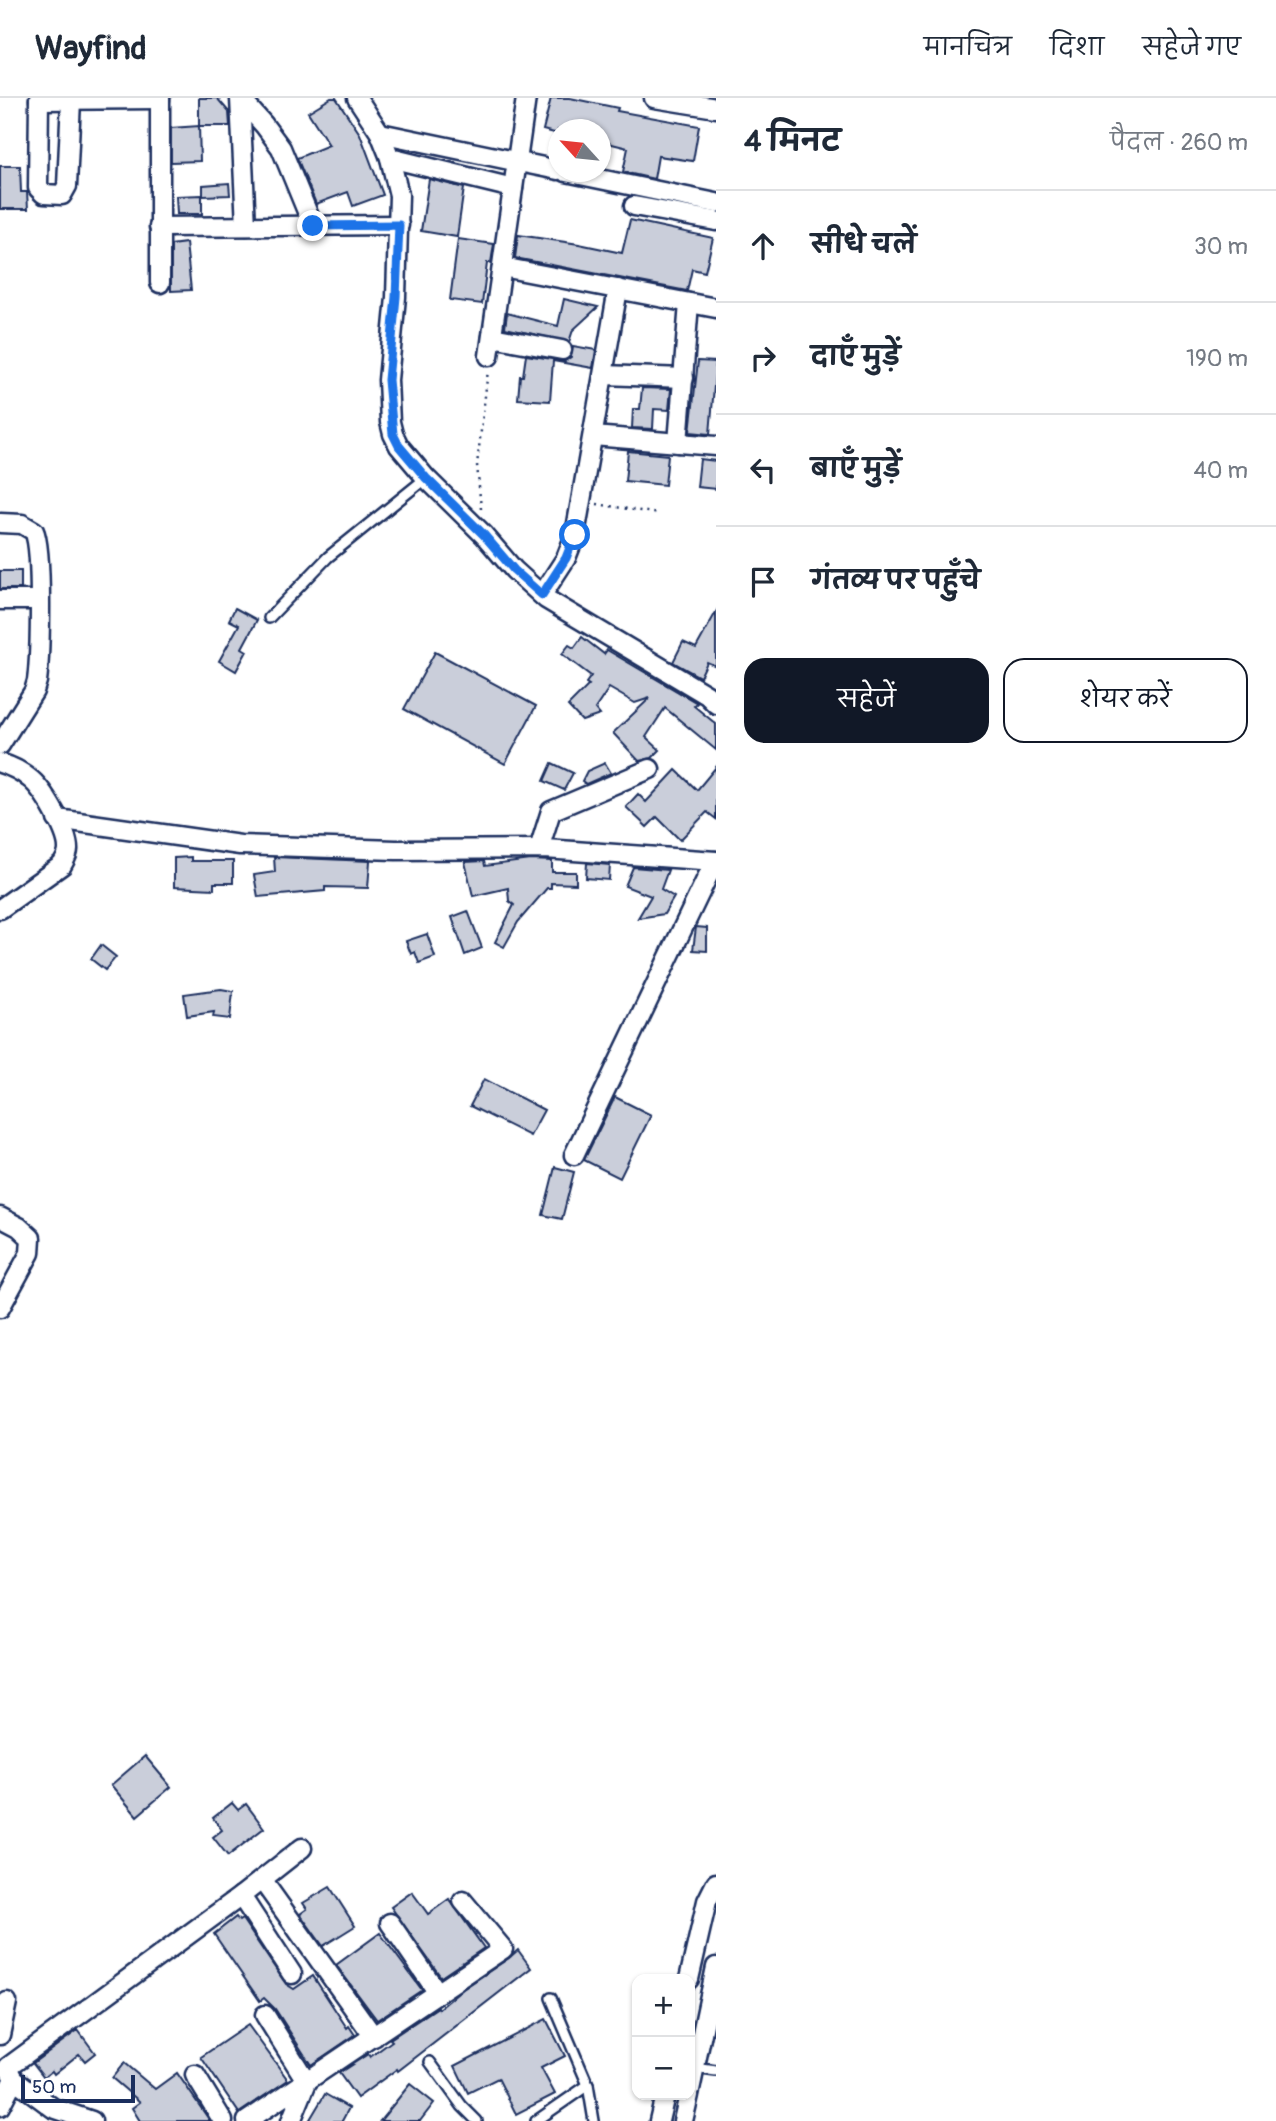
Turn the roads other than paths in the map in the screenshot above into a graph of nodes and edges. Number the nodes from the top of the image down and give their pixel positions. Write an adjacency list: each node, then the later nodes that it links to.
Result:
1 (160, 98): 6 (street); 20 (street)
2 (357, 98): 8 (street)
3 (526, 98): 10 (street)
4 (654, 98): 7 (street)
5 (39, 99): 6 (street); 6 (street)
6 (71, 100)
7 (716, 108)
8 (380, 133): 9 (street); 10 (street)
9 (390, 158): 13 (street); 17 (street)
10 (517, 161): 11 (street); 13 (street)
11 (548, 168)
12 (611, 181): 14 (street)
13 (513, 188): 21 (street)
14 (716, 203)
15 (634, 206): 16 (street)
16 (716, 221)
17 (399, 225): 19 (street); 34 (street)
18 (246, 226): 19 (street); 19 (street); 20 (street)
19 (313, 226)
20 (159, 228): 22 (street)
21 (502, 267): 23 (street); 26 (street)
22 (160, 283)
23 (618, 289): 24 (street); 29 (street)
24 (689, 303): 25 (street); 30 (street)
25 (716, 308)
26 (492, 337): 27 (street); 28 (street)
27 (562, 350)
28 (489, 356)
29 (604, 374): 30 (street); 31 (street)
30 (684, 378): 32 (street)
31 (593, 436): 32 (street); 36 (street)
32 (678, 443): 33 (street)
33 (716, 446)
34 (426, 478): 36 (street); 39 (lane)
35 (0, 523): 38 (street)
36 (542, 595): 40 (street)
37 (0, 600): 38 (street)
38 (39, 600): 41 (street)
39 (269, 618)
40 (716, 704)
41 (0, 745)
42 (0, 763): 44 (street)
43 (650, 769): 45 (street)
44 (55, 814): 45 (street); 47 (street)
45 (539, 849): 46 (street)
46 (716, 861): 48 (street)
47 (0, 909)
48 (574, 1155)
49 (0, 1217): 50 (street)
50 (0, 1308)
51 (302, 1848): 52 (street)
52 (262, 1880): 54 (street); 65 (street)
53 (716, 1883): 59 (street)
54 (242, 1896): 58 (street); 68 (street)
55 (463, 1901): 60 (street)
56 (390, 1923): 60 (street)
57 (716, 1967): 67 (street)
58 (292, 1974)
59 (690, 1974)
60 (438, 1993): 65 (street)
61 (551, 1998): 72 (lane)
62 (7, 2001): 64 (street)
63 (265, 2015): 71 (street)
64 (0, 2035)
65 (374, 2037): 71 (street)
66 (430, 2062): 80 (lane)
67 (695, 2068): 69 (lane)
68 (7, 2070): 75 (street); 76 (street)
69 (716, 2071)
70 (195, 2075): 77 (street)
71 (307, 2082): 78 (street); 79 (street)
72 (588, 2084): 81 (lane); 82 (lane)
73 (664, 2100): 83 (street)
74 (687, 2100): 84 (street)
75 (0, 2106)
76 (92, 2121)
77 (223, 2121)
78 (247, 2121)
79 (290, 2121)
80 (477, 2121)
81 (536, 2121)
82 (594, 2121)
83 (659, 2121)
84 (683, 2121)

